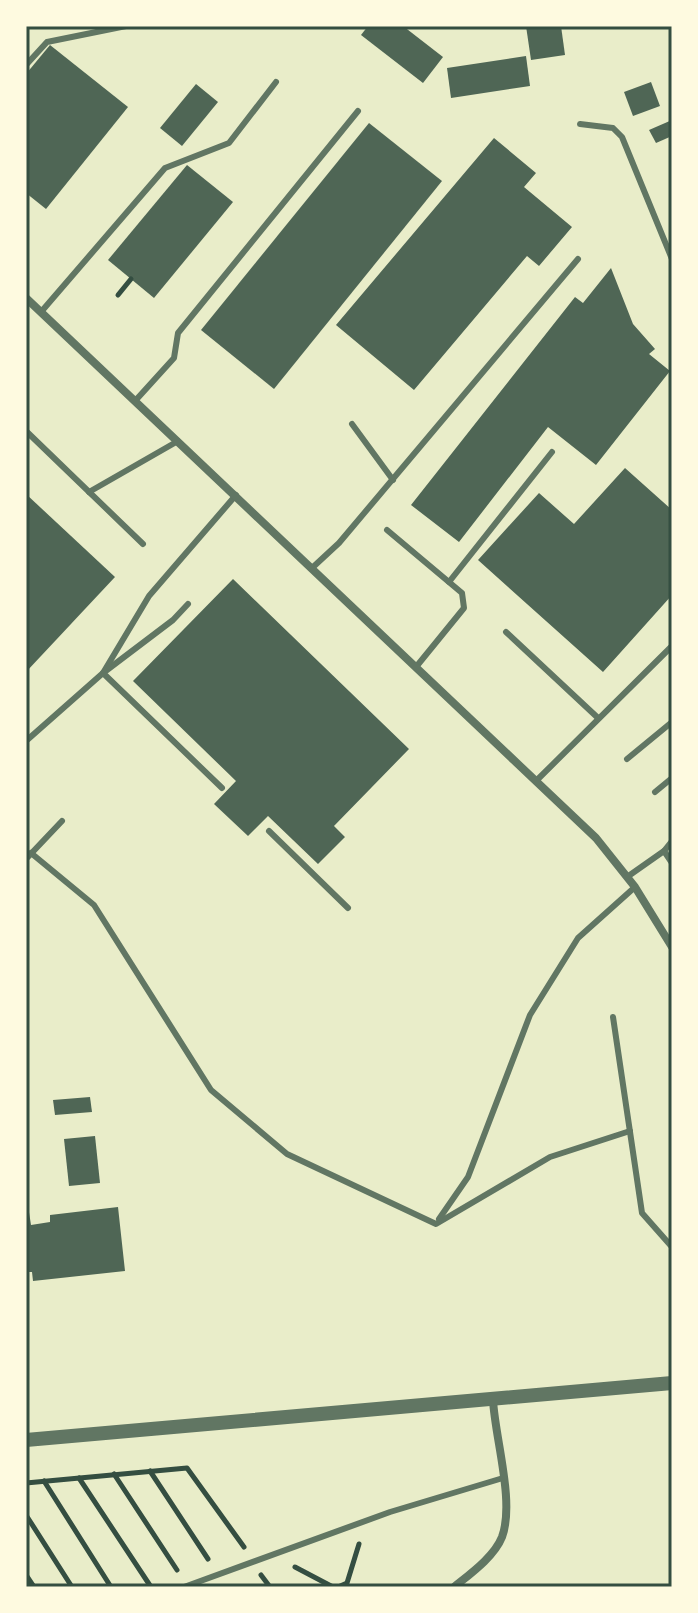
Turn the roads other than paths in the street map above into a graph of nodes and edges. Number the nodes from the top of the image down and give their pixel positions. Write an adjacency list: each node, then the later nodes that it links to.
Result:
1 (126, 26): 2 (lane)
2 (26, 65)
3 (276, 82): 9 (lane)
4 (358, 111): 10 (lane)
5 (580, 124): 7 (lane)
6 (578, 259): 15 (lane)
7 (672, 259)
8 (26, 298): 9 (street)
9 (41, 312): 10 (street)
10 (135, 401): 13 (street)
11 (352, 424): 15 (lane)
12 (26, 431): 16 (lane)
13 (178, 441): 16 (lane); 17 (street)
14 (552, 452): 21 (lane)
15 (393, 480): 20 (lane)
16 (89, 492): 19 (lane)
17 (236, 495): 20 (street); 26 (lane)
18 (387, 530): 21 (lane)
19 (143, 544)
20 (312, 568): 25 (street)
21 (449, 582): 25 (lane)
22 (188, 604): 26 (lane)
23 (506, 632): 27 (lane)
24 (672, 646): 27 (lane)
25 (416, 667): 32 (street)
26 (103, 673): 29 (lane); 33 (lane)
27 (597, 717): 32 (lane)
28 (672, 722): 30 (lane)
29 (26, 741)
30 (627, 759)
31 (672, 778): 34 (lane)
32 (536, 781): 41 (street)
33 (222, 788)
34 (655, 792)
35 (62, 821): 39 (lane)
36 (269, 831): 43 (lane)
37 (672, 841): 38 (lane)
38 (664, 851): 40 (lane); 41 (lane)
39 (28, 856): 47 (lane)
40 (672, 863)
41 (627, 877): 42 (street)
42 (635, 887): 44 (street); 47 (lane)
43 (348, 908)
44 (672, 947)
45 (613, 1017): 46 (lane)
46 (630, 1131): 47 (lane); 48 (lane)
47 (436, 1224)
48 (672, 1247)
49 (672, 1383): 50 (street)
50 (493, 1400): 51 (street); 52 (street)
51 (26, 1440)
52 (503, 1478): 53 (lane); 54 (street)
53 (186, 1586)
54 (454, 1587)

